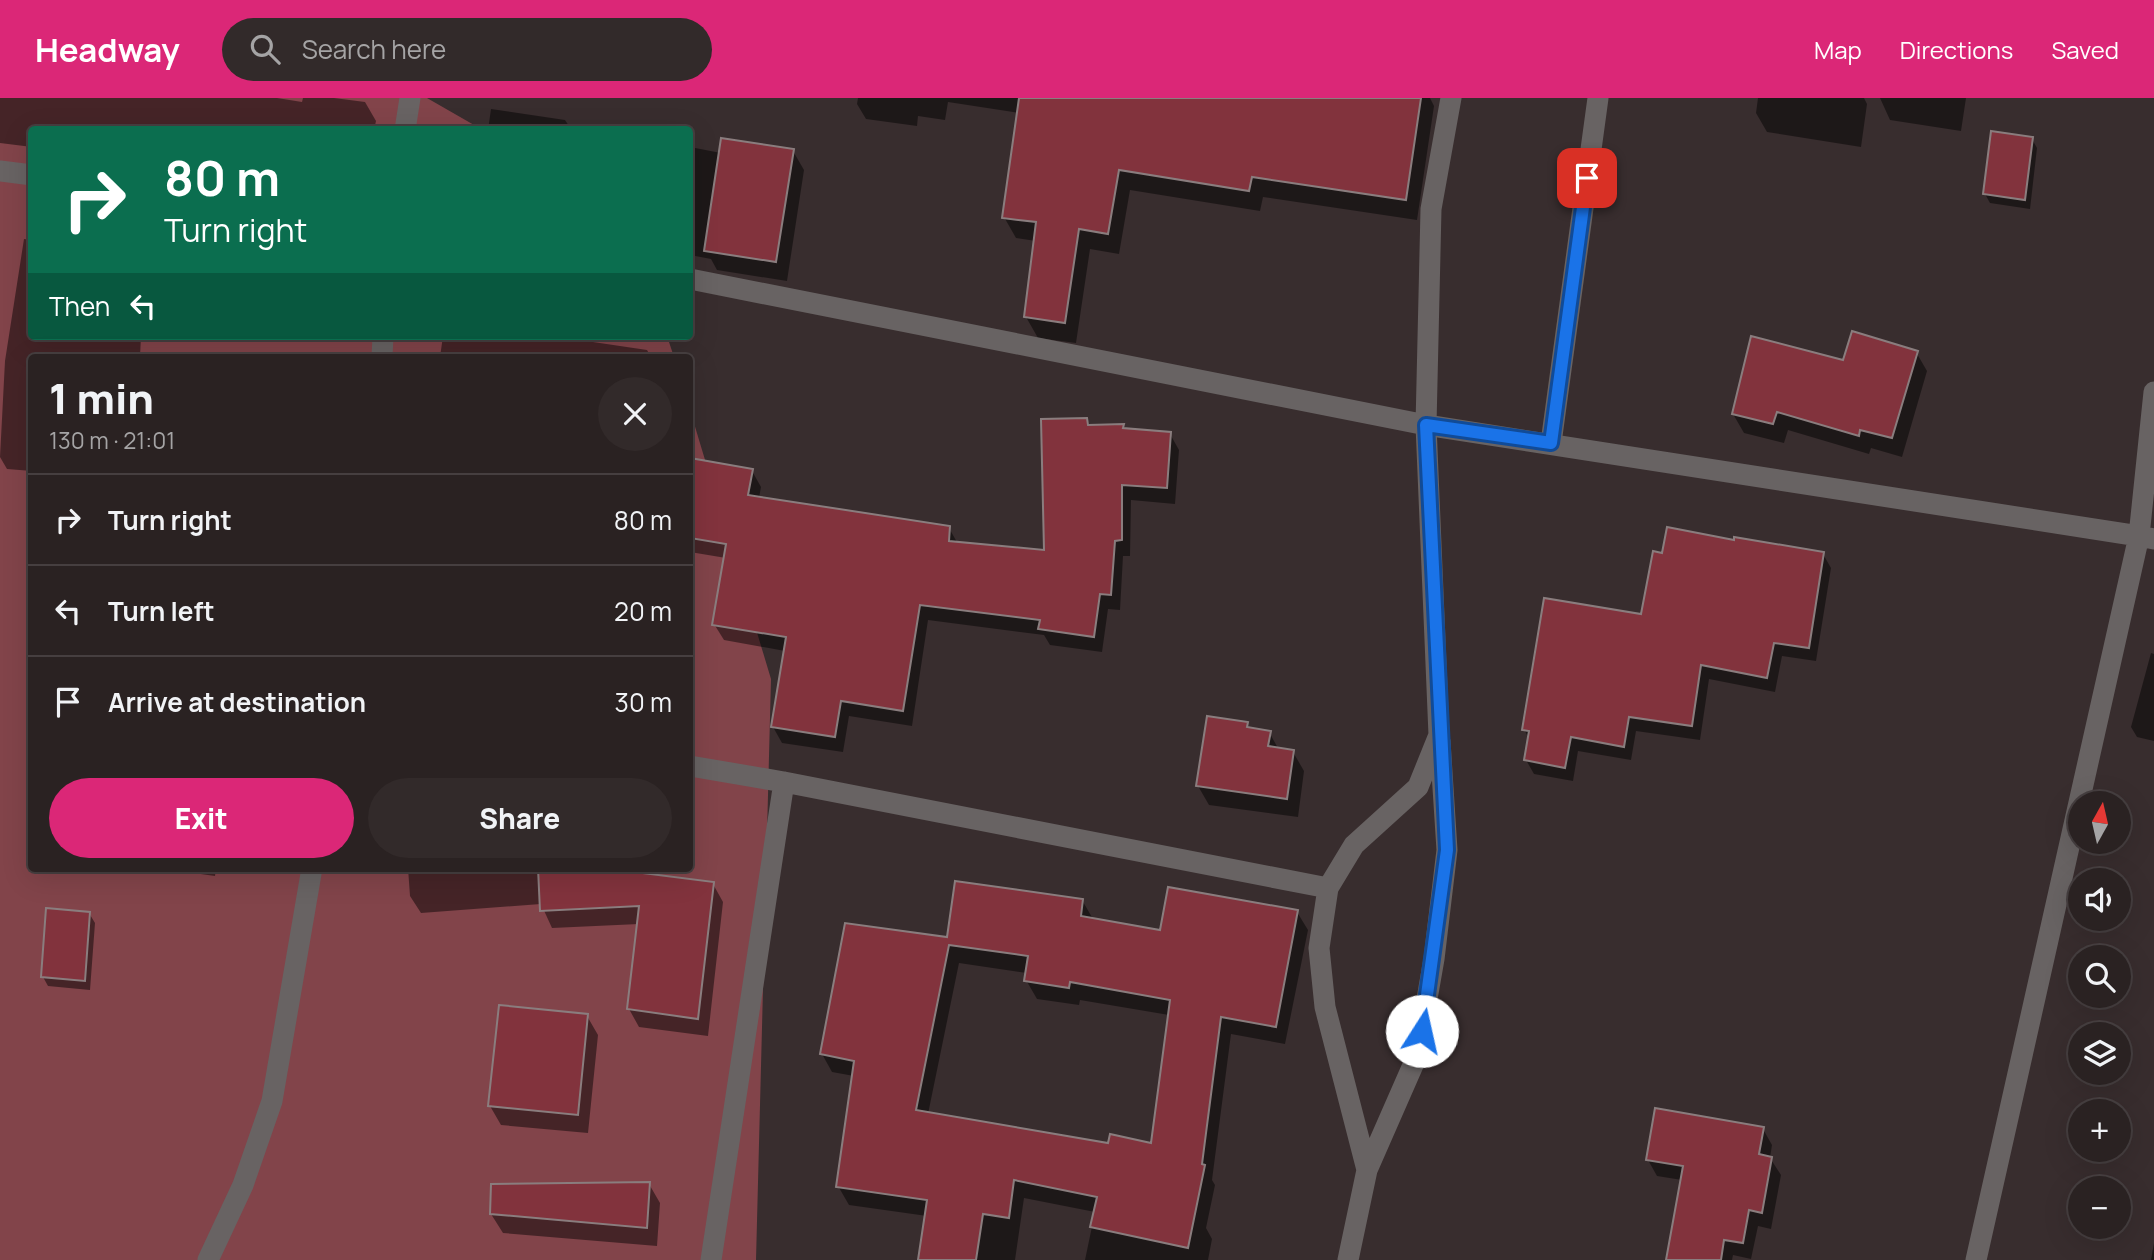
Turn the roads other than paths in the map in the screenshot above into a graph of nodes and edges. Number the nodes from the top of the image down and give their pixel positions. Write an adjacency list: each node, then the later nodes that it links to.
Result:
1 (410, 98): 4 (street)
2 (1451, 98): 9 (street)
3 (1598, 98): 10 (street)
4 (406, 126)
5 (0, 171): 6 (street)
6 (28, 174)
7 (693, 280): 9 (street)
8 (2154, 392): 11 (street)
9 (1426, 425): 10 (street); 12 (street)
10 (1551, 443): 11 (street)
11 (2146, 538): 21 (street)
12 (1439, 735): 16 (street); 17 (street)
13 (693, 767): 14 (street)
14 (784, 782): 16 (street); 19 (street)
15 (311, 872): 18 (street)
16 (1328, 888): 17 (street)
17 (1367, 1170): 20 (street)
18 (208, 1260)
19 (711, 1260)
20 (1348, 1260)
21 (1976, 1260)

